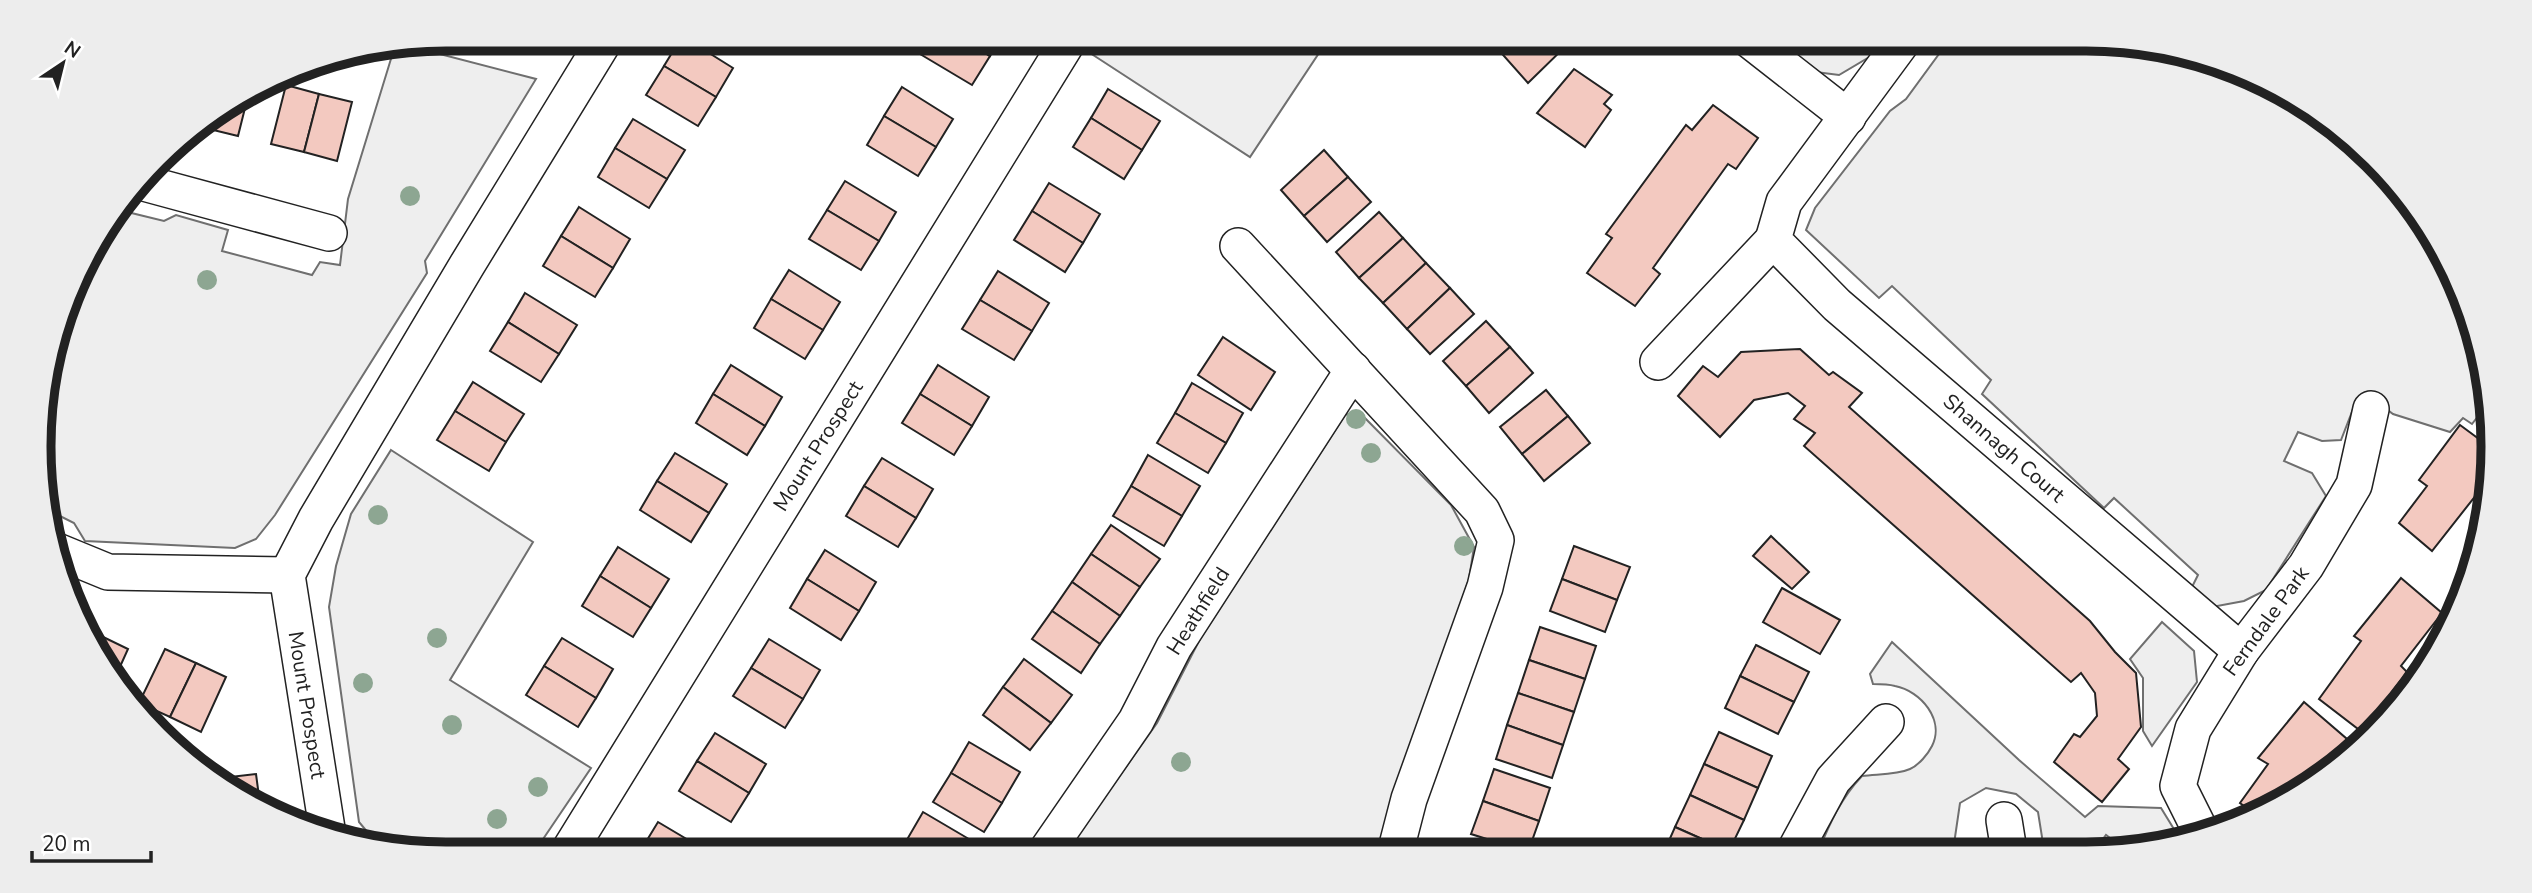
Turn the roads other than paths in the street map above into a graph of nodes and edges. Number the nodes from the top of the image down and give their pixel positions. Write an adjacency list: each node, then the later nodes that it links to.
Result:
1 (598, 51): 14 (street)
2 (1062, 51): 19 (street, Mount Prospect)
3 (1764, 51): 5 (street)
4 (1896, 51): 5 (street)
5 (1848, 117): 8 (street)
6 (150, 185): 7 (street)
7 (329, 233)
8 (1773, 240): 10 (street); 15 (street, Shannagh Court)
9 (1238, 246): 11 (street)
10 (1658, 362)
11 (1353, 370): 20 (street, Heathfield); 21 (street)
12 (2371, 409): 15 (street, Ferndale Park)
13 (66, 555): 14 (street)
14 (287, 575): 17 (street, Mount Prospect)
15 (2241, 651): 18 (street, Ferndale Park)
16 (1886, 722): 22 (street)
17 (326, 823)
18 (2198, 826)
19 (574, 842)
20 (1053, 842)
21 (1398, 842)
22 (1799, 842)

